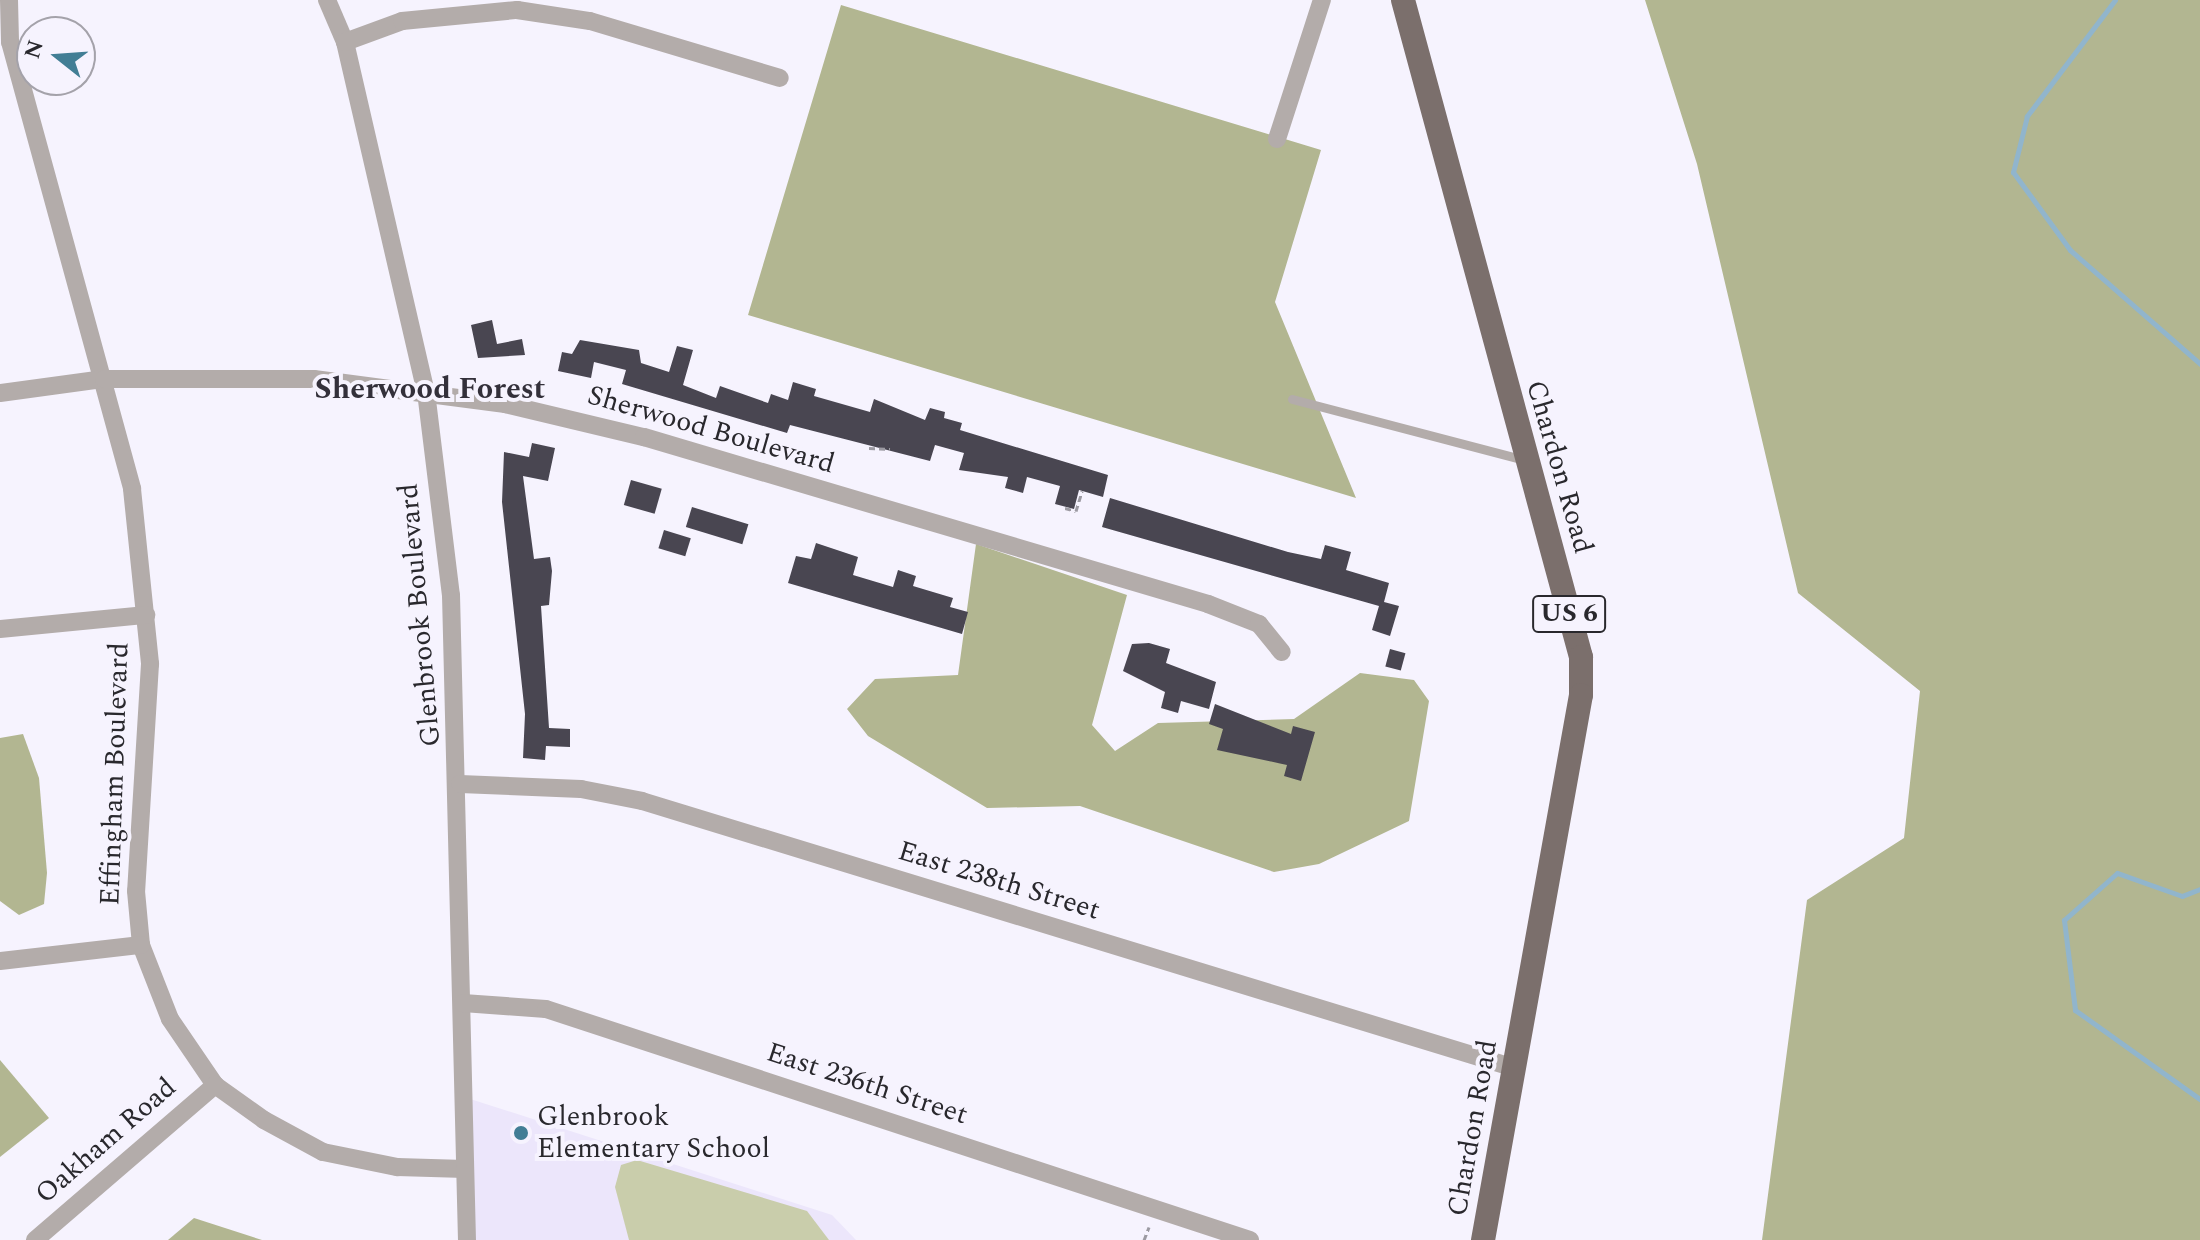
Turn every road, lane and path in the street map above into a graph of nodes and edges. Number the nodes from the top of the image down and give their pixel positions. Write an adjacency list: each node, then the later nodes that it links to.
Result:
1 (9, 0): 8 (street, Effingham Boulevard)
2 (327, 0): 5 (street, Glenbrook Boulevard)
3 (1322, 0): 7 (street)
4 (1403, 0): 14 (main road, Chardon Road / US 6)
5 (345, 42): 6 (street); 9 (street, Glenbrook Boulevard)
6 (780, 78)
7 (1277, 139)
8 (104, 379): 9 (street, Sherwood Boulevard); 10 (street, Sherwood Boulevard); 17 (street, Effingham Boulevard)
9 (426, 392): 19 (street, Sherwood Boulevard); 20 (street, Glenbrook Boulevard)
10 (0, 393)
11 (1292, 399): 14 (lane)
12 (869, 448): 13 (path)
13 (890, 449)
14 (1525, 460): 24 (main road, Chardon Road / US 6)
15 (1082, 491): 16 (path)
16 (1065, 508)
17 (146, 615): 18 (street); 21 (street, Effingham Boulevard)
18 (0, 629)
19 (1282, 652)
20 (460, 784): 23 (street, Glenbrook Boulevard); 24 (street, East 238th Street)
21 (141, 945): 22 (street); 25 (street, Effingham Boulevard)
22 (0, 961)
23 (463, 1003): 26 (street, Glenbrook Boulevard); 29 (street, East 236th Street)
24 (1515, 1068): 30 (main road, Chardon Road / US 6)
25 (215, 1085): 26 (street, Effingham Boulevard); 27 (street, Oakham Road)
26 (465, 1169): 28 (street, Glenbrook Boulevard)
27 (35, 1240)
28 (467, 1240)
29 (1250, 1240)
30 (1483, 1240)

